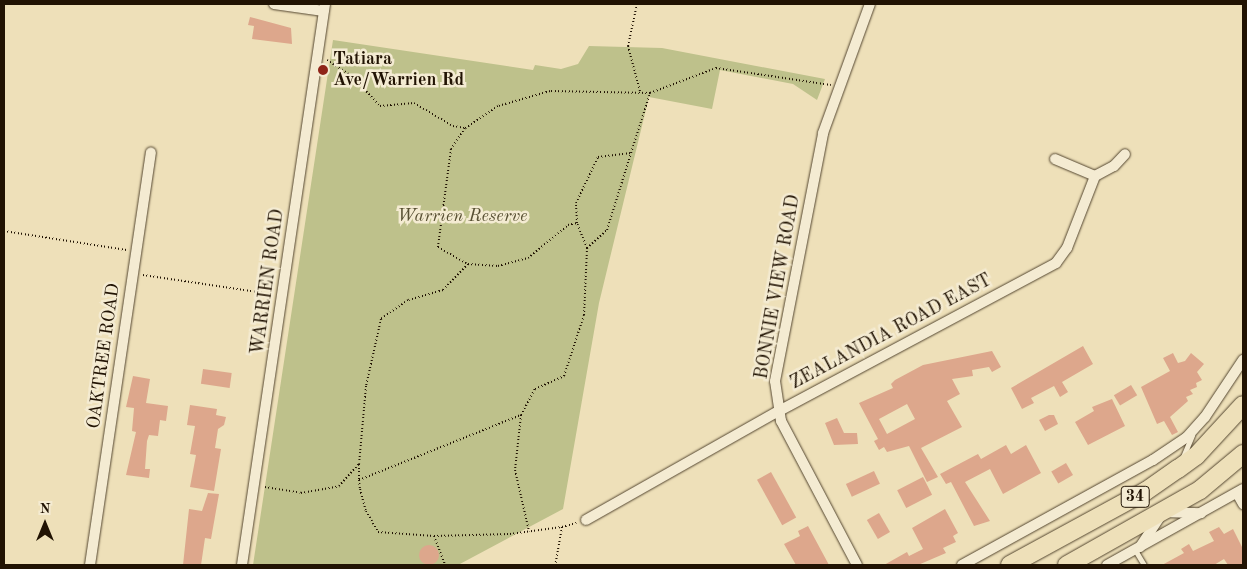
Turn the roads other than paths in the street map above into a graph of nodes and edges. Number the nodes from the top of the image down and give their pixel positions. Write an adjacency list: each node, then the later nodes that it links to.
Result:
1 (274, 4): 3 (street)
2 (870, 4): 10 (street, BONNIE VIEW ROAD)
3 (325, 7): 21 (street, WARRIEN ROAD)
4 (151, 152): 20 (street, OAKTREE ROAD)
5 (1125, 154): 7 (street)
6 (1055, 159): 7 (street)
7 (1095, 176): 10 (street, ZEALANDIA ROAD EAST)
8 (1243, 360): 11 (street)
9 (1243, 405): 13 (highway, 34)
10 (779, 411): 18 (street, ZEALANDIA ROAD EAST); 22 (street, BONNIE VIEW ROAD)
11 (1195, 428): 13 (lane); 23 (street)
12 (1243, 454): 16 (highway, 34)
13 (1178, 469): 24 (highway, 34)
14 (1240, 491): 15 (street); 17 (street)
15 (1243, 504)
16 (1163, 512): 17 (street); 19 (street); 25 (highway, 34)
17 (1202, 513): 19 (street)
18 (586, 520)
19 (1137, 549): 26 (street); 27 (lane)
20 (90, 565)
21 (242, 565)
22 (858, 565)
23 (962, 565)
24 (1010, 565)
25 (1067, 565)
26 (1107, 565)
27 (1144, 565)

